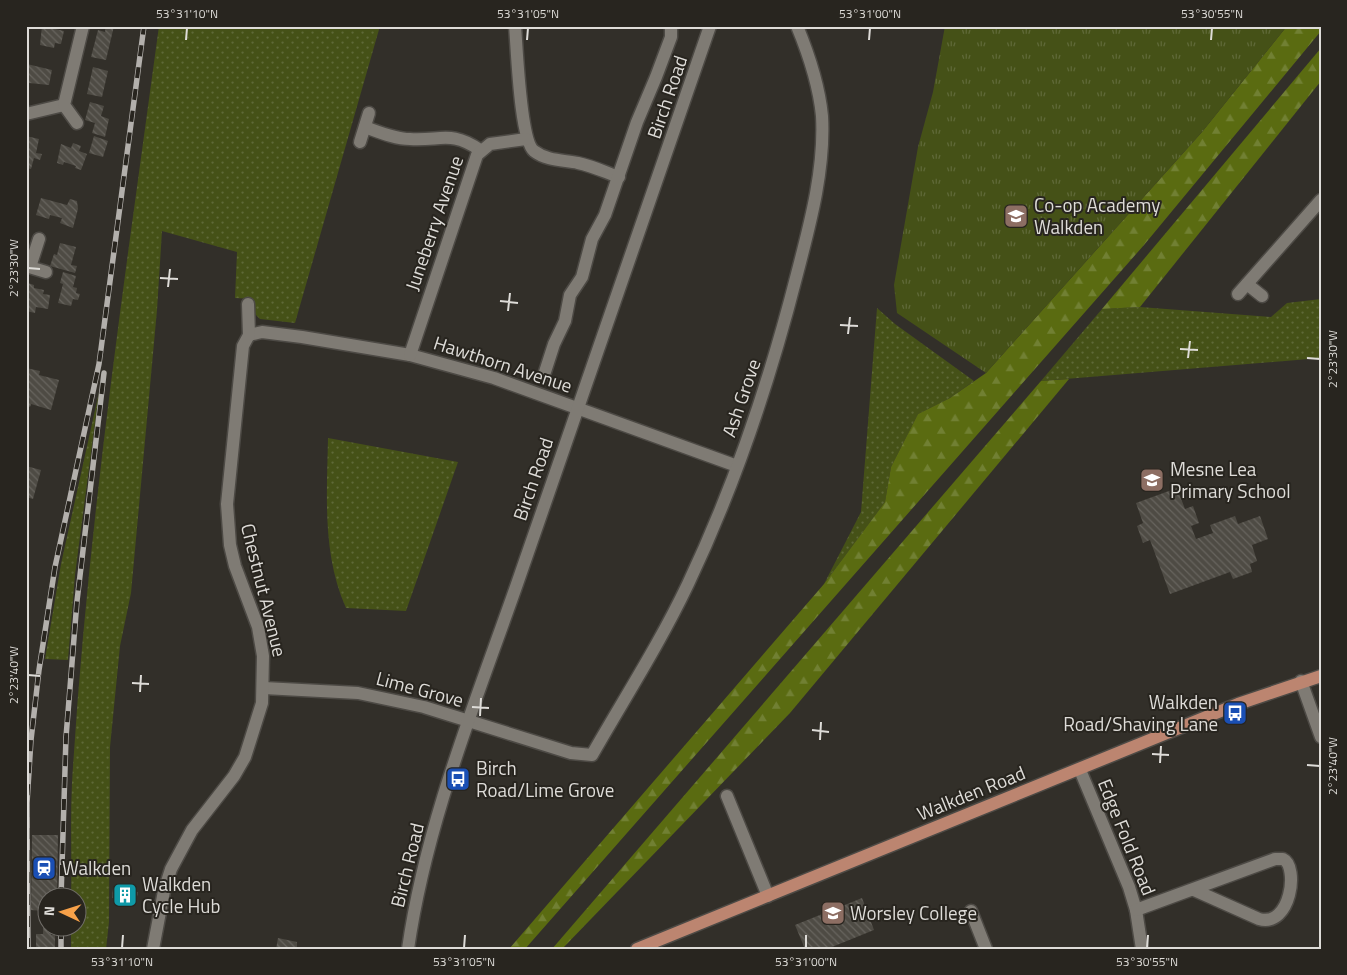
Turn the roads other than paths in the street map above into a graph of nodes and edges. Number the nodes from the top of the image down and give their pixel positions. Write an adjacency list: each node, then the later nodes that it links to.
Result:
1 (84, 26): 6 (street)
2 (515, 26): 11 (street)
3 (671, 26): 14 (street)
4 (710, 26): 28 (street, Birch Road)
5 (797, 26): 29 (street, Ash Grove)
6 (64, 105): 8 (street); 9 (street)
7 (369, 113): 10 (street)
8 (26, 114)
9 (77, 124)
10 (365, 127): 12 (street); 13 (street)
11 (526, 139): 13 (street, Juneberry Avenue); 14 (street)
12 (360, 142)
13 (480, 150): 25 (street, Juneberry Avenue)
14 (619, 177): 24 (street)
15 (1321, 200): 19 (street)
16 (39, 239): 17 (street)
17 (28, 267): 18 (street)
18 (46, 272)
19 (1247, 284): 20 (street); 21 (street)
20 (1238, 294)
21 (1262, 296)
22 (248, 304): 23 (street, Chestnut Avenue)
23 (249, 335): 25 (street, Hawthorn Avenue); 32 (street, Chestnut Avenue)
24 (551, 353): 26 (street); 27 (street)
25 (410, 355): 28 (street, Hawthorn Avenue)
26 (564, 357)
27 (544, 375)
28 (577, 407): 29 (street, Hawthorn Avenue); 33 (street, Birch Road)
29 (737, 466): 35 (street, Ash Grove)
30 (1321, 676): 31 (main road, Walkden Road)
31 (1301, 681): 34 (street); 36 (main road, Walkden Road)
32 (264, 688): 33 (street, Lime Grove); 42 (street, Chestnut Avenue)
33 (469, 722): 35 (street, Lime Grove); 43 (street, Birch Road)
34 (1321, 737)
35 (592, 755)
36 (1080, 770): 39 (main road, Walkden Road); 40 (street, Edge Fold Road)
37 (727, 796): 39 (street)
38 (1194, 890): 38 (street); 40 (street)
39 (768, 896): 44 (main road, Walkden Road)
40 (1136, 910): 46 (street, Edge Fold Road)
41 (972, 911): 45 (street)
42 (152, 949)
43 (408, 949)
44 (637, 949)
45 (986, 949)
46 (1142, 949)

